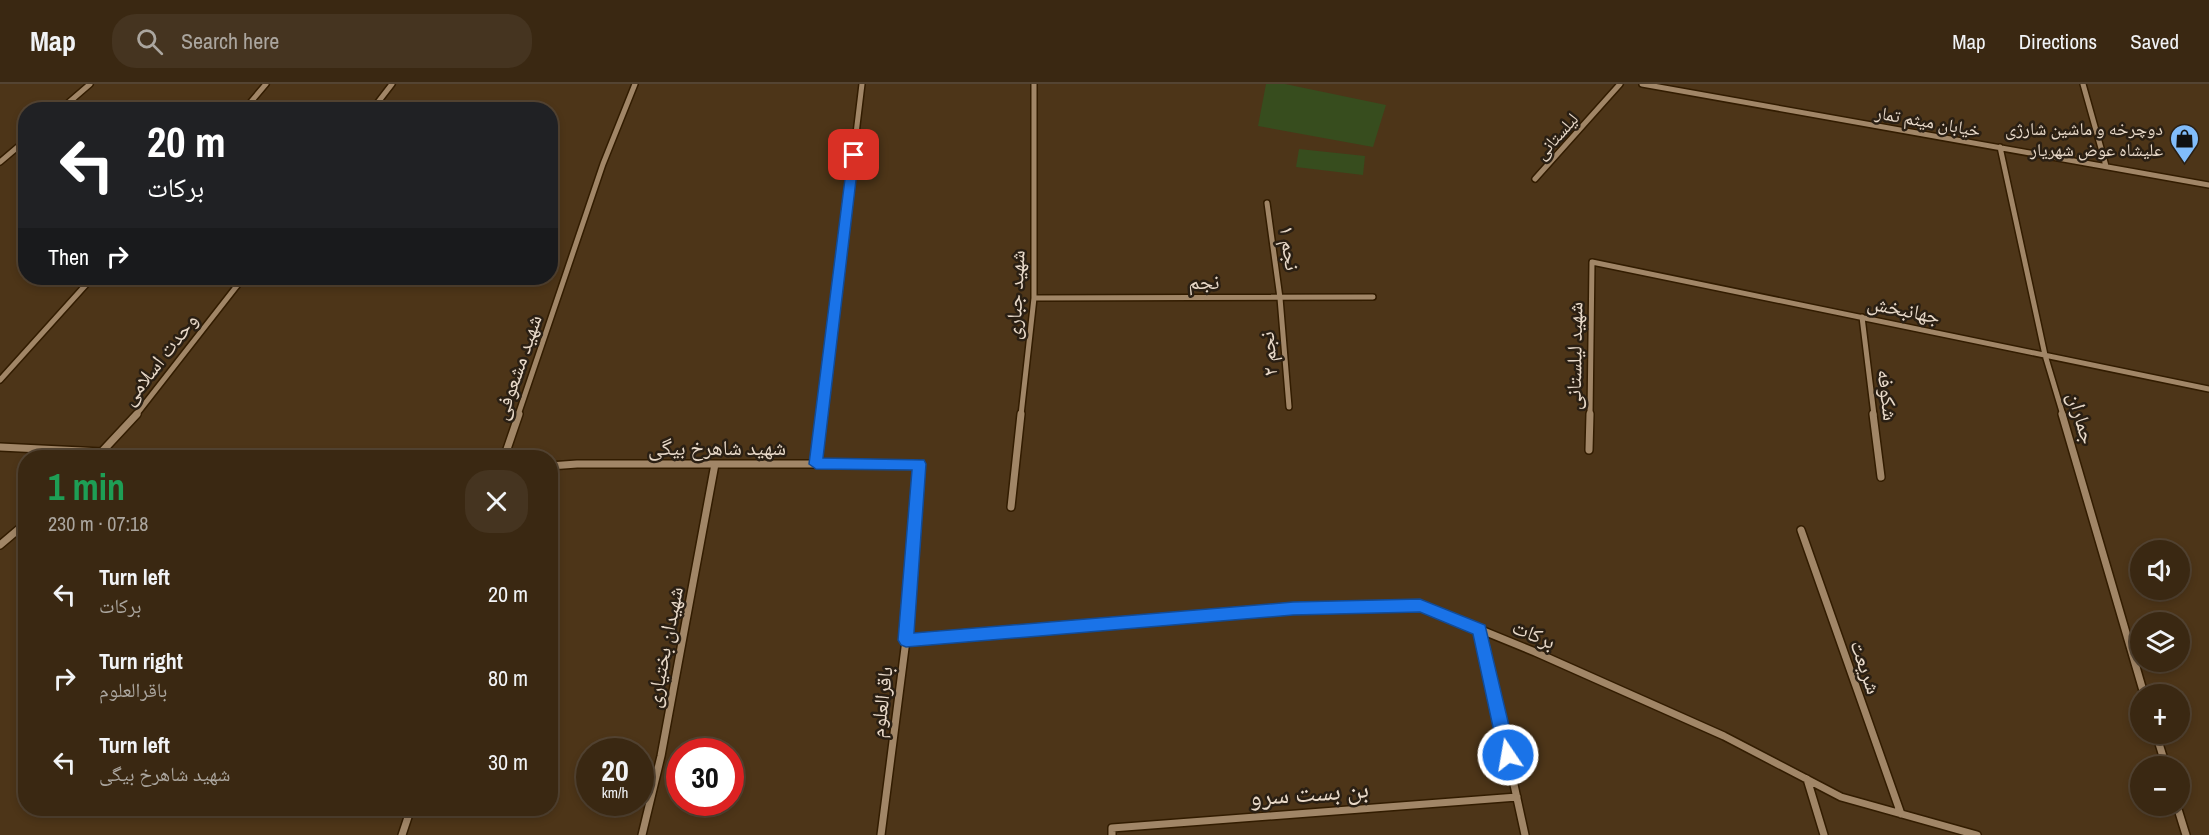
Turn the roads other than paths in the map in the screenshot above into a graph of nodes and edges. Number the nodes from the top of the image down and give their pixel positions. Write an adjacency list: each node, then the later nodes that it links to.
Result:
1 (90, 84): 10 (street)
2 (267, 84): 11 (street)
3 (392, 84): 12 (street)
4 (635, 84): 34 (street, شهید مشعوفی)
5 (862, 84): 37 (street)
6 (1034, 84): 24 (street, شهید جباری)
7 (1620, 84): 17 (street, لیلستانی)
8 (1642, 84): 14 (street, خیابان میثم تمار)
9 (2084, 84): 16 (street)
10 (69, 102)
11 (250, 102)
12 (378, 102)
13 (18, 147): 15 (street)
14 (2000, 147): 16 (street, خیابان میثم تمار); 27 (street, جماران)
15 (0, 162)
16 (2106, 166): 18 (street, خیابان میثم تمار)
17 (1535, 179)
18 (2209, 185)
19 (1267, 203): 25 (street, نجم ۱)
20 (1592, 262): 26 (street, جهانبخش); 35 (street, شهید لیلستانی)
21 (86, 285): 28 (street)
22 (238, 285): 33 (street, وحدت اسلامی)
23 (1373, 297): 25 (street, نجم)
24 (1034, 298): 25 (street, نجم); 41 (street, شهید جباری)
25 (1280, 298): 30 (street, نجم ۲)
26 (1862, 317): 27 (street, جهانبخش); 40 (street, شکوفه)
27 (2045, 355): 29 (street, جهانبخش); 47 (street, جماران)
28 (0, 380)
29 (2209, 389)
30 (1289, 407)
31 (0, 447): 32 (street)
32 (37, 450)
33 (104, 450)
34 (507, 450)
35 (1589, 450)
36 (715, 464): 37 (street, شهید شاهرخ بیگی); 39 (street, شهید شاهرخ بیگی); 54 (street, شهیدان بختیاری)
37 (816, 464): 38 (street, شهید شاهرخ بیگی)
38 (919, 464): 46 (street, باقرالعلوم)
39 (558, 466)
40 (1881, 477)
41 (1011, 507)
42 (18, 530): 44 (street)
43 (1801, 530): 50 (street, شریعت)
44 (0, 545)
45 (1480, 629): 46 (street, برکات); 48 (street, برکات); 49 (street)
46 (906, 640): 55 (street, باقرالعلوم)
47 (2141, 684)
48 (1807, 779): 50 (street, برکات); 58 (street)
49 (1517, 797): 56 (street, بن بست سرو); 57 (street)
50 (1901, 814): 59 (street, برکات)
51 (408, 816): 53 (street)
52 (2180, 816): 60 (street)
53 (402, 835)
54 (642, 835)
55 (881, 835)
56 (1112, 835)
57 (1525, 835)
58 (1824, 835)
59 (1977, 835)
60 (2186, 835)

